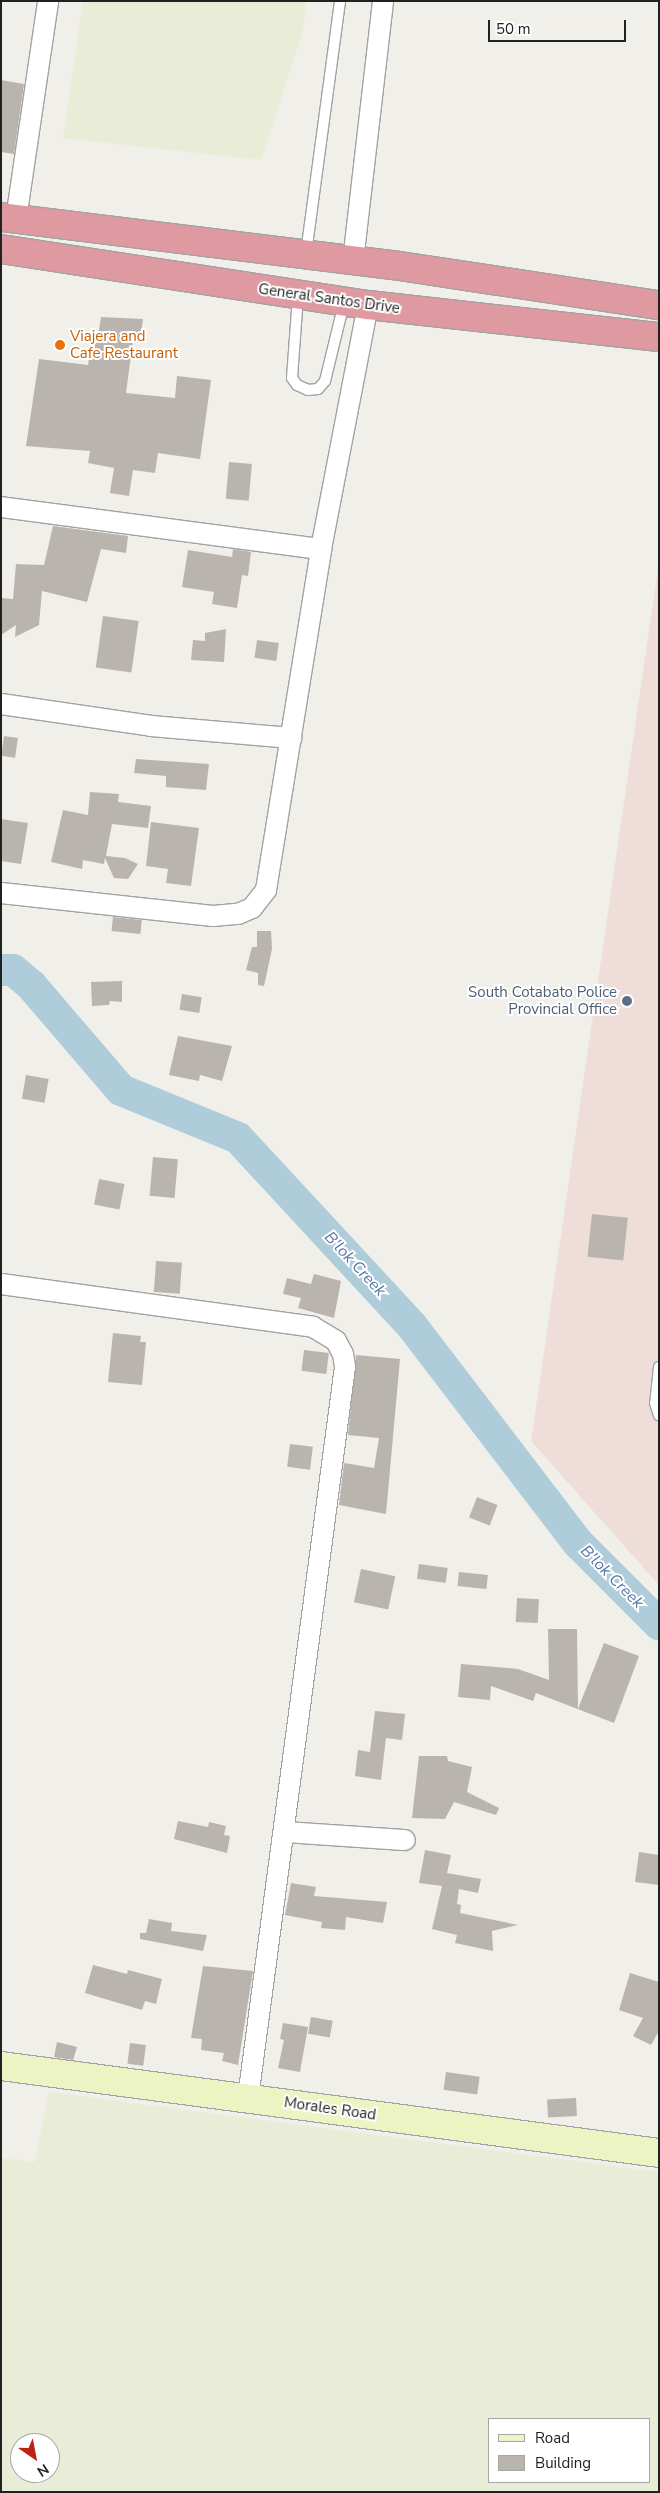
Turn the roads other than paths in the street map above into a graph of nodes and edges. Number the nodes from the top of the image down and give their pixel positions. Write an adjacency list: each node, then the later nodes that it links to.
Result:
1 (48, 1): 4 (street)
2 (340, 1): 6 (lane)
3 (383, 1): 7 (street)
4 (9, 218): 6 (highway)
5 (1, 249): 8 (highway, General Santos Drive)
6 (306, 256): 7 (highway)
7 (354, 261): 10 (highway)
8 (298, 296): 9 (highway, General Santos Drive); 9 (lane)
9 (356, 304): 11 (highway, General Santos Drive); 13 (street)
10 (659, 305)
11 (659, 337)
12 (1, 507): 13 (street)
13 (321, 549): 15 (street)
14 (1, 704): 15 (street)
15 (291, 738): 16 (street)
16 (1, 893)
17 (1, 1284): 20 (street)
18 (659, 1367): 19 (lane)
19 (659, 1415)
20 (284, 1832): 21 (street); 23 (street)
21 (405, 1840)
22 (1, 2066): 23 (street, Morales Road)
23 (248, 2098): 24 (street, Morales Road)
24 (659, 2153)

